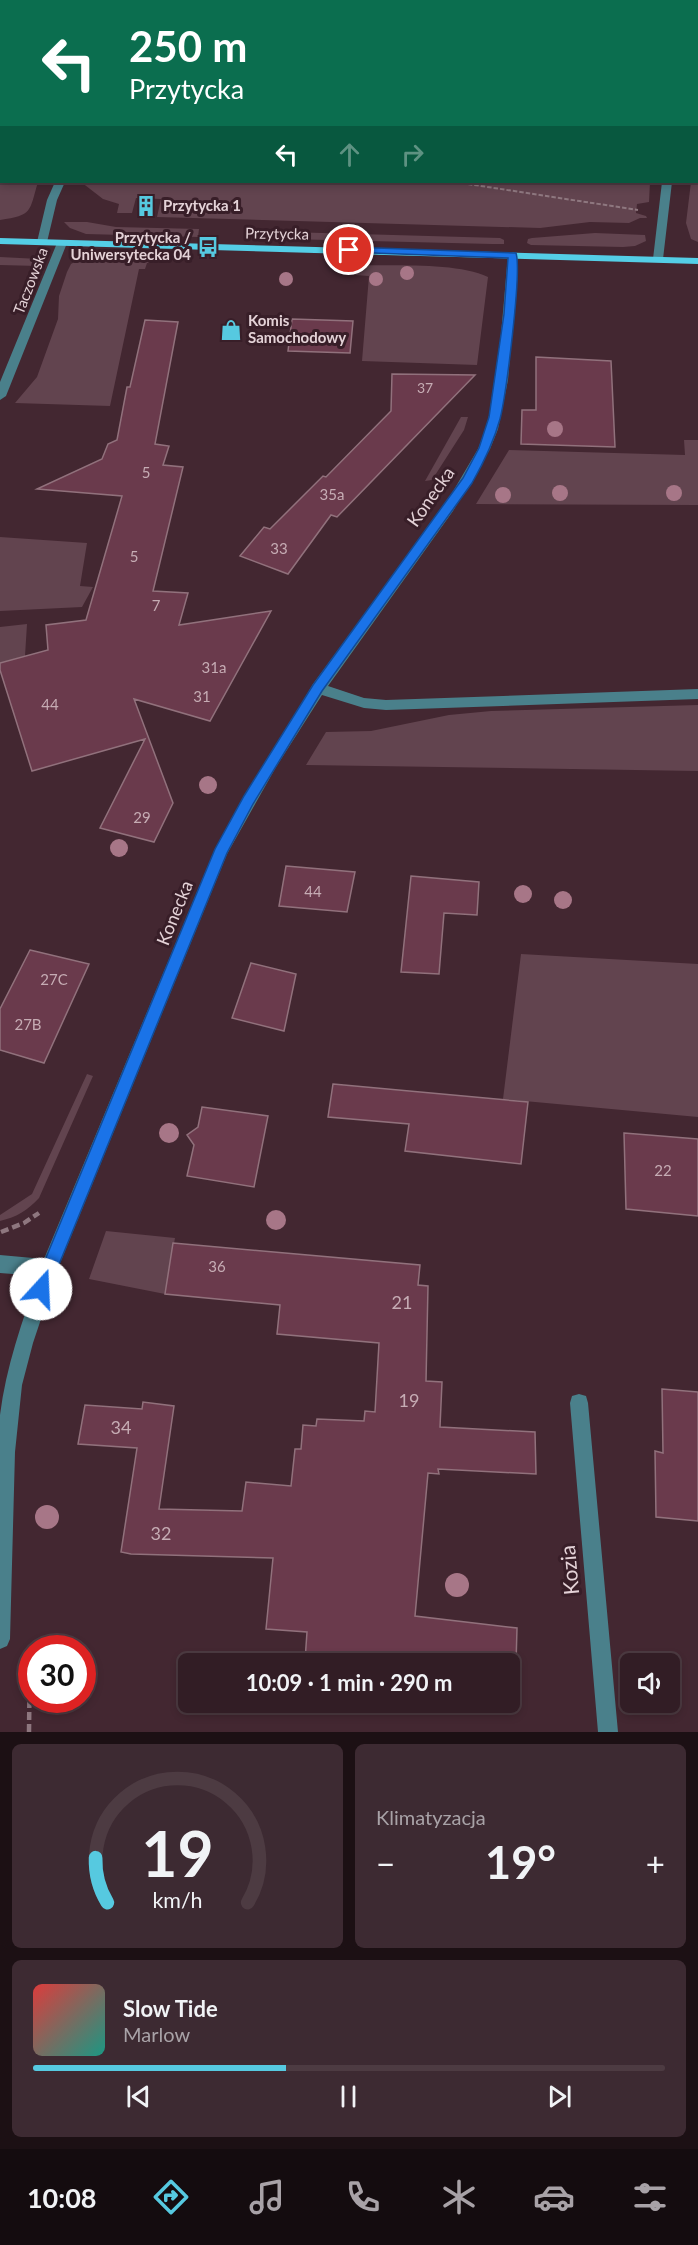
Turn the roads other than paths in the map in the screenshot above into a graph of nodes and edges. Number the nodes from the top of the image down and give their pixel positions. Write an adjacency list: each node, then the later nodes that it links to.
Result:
1 (60, 183): 4 (street)
2 (667, 183): 7 (street)
3 (0, 241): 4 (main road, Przytycka)
4 (42, 242): 5 (main road, Przytycka)
5 (62, 243): 6 (main road, Przytycka); 9 (street, Taczowska)
6 (513, 255): 7 (main road, Przytycka); 10 (street, Konecka)
7 (658, 259): 8 (main road, Przytycka)
8 (698, 261)
9 (0, 396)
10 (318, 688): 11 (street); 13 (street, Konecka)
11 (698, 694)
12 (0, 1264): 13 (street)
13 (49, 1268): 15 (street, Konecka)
14 (579, 1403): 16 (street, Kozia)
15 (0, 1639)
16 (608, 1732)

